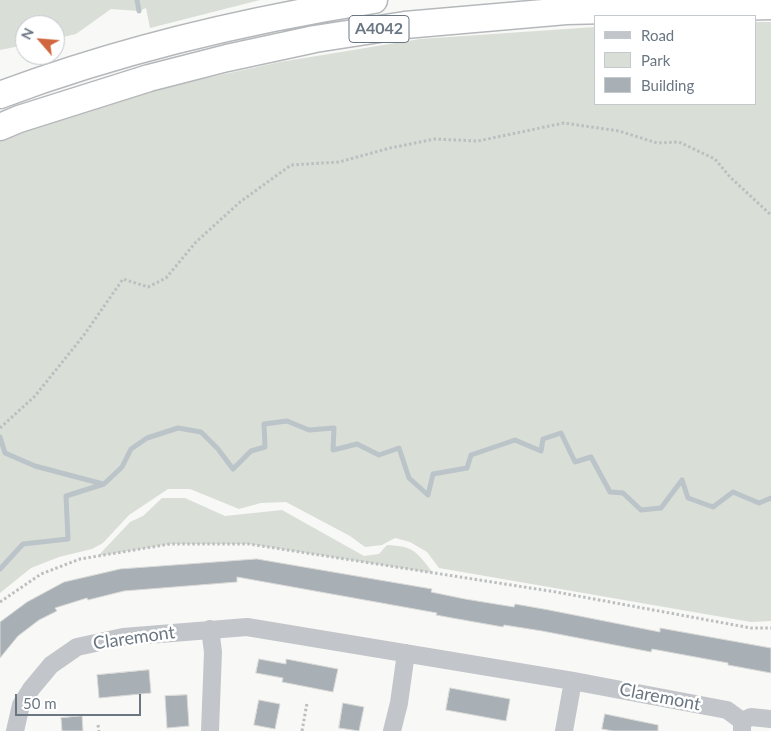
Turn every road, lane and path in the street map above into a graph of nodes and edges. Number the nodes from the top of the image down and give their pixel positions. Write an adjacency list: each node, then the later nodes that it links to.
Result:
1 (374, 0): 3 (highway, A4042)
2 (771, 6): 4 (highway, A4042)
3 (0, 95)
4 (0, 127)
5 (771, 215): 6 (path)
6 (0, 428)
7 (0, 602): 8 (path)
8 (771, 628)
9 (210, 629): 10 (street, Claremont); 16 (street, Claremont); 18 (street)
10 (406, 653): 11 (street, Claremont); 20 (street)
11 (573, 682): 15 (street, Claremont); 21 (street)
12 (307, 703): 19 (path)
13 (771, 719): 15 (street, Claremont)
14 (98, 726): 17 (path)
15 (742, 726)
16 (14, 731)
17 (99, 731)
18 (210, 731)
19 (302, 731)
20 (392, 731)
21 (564, 731)

